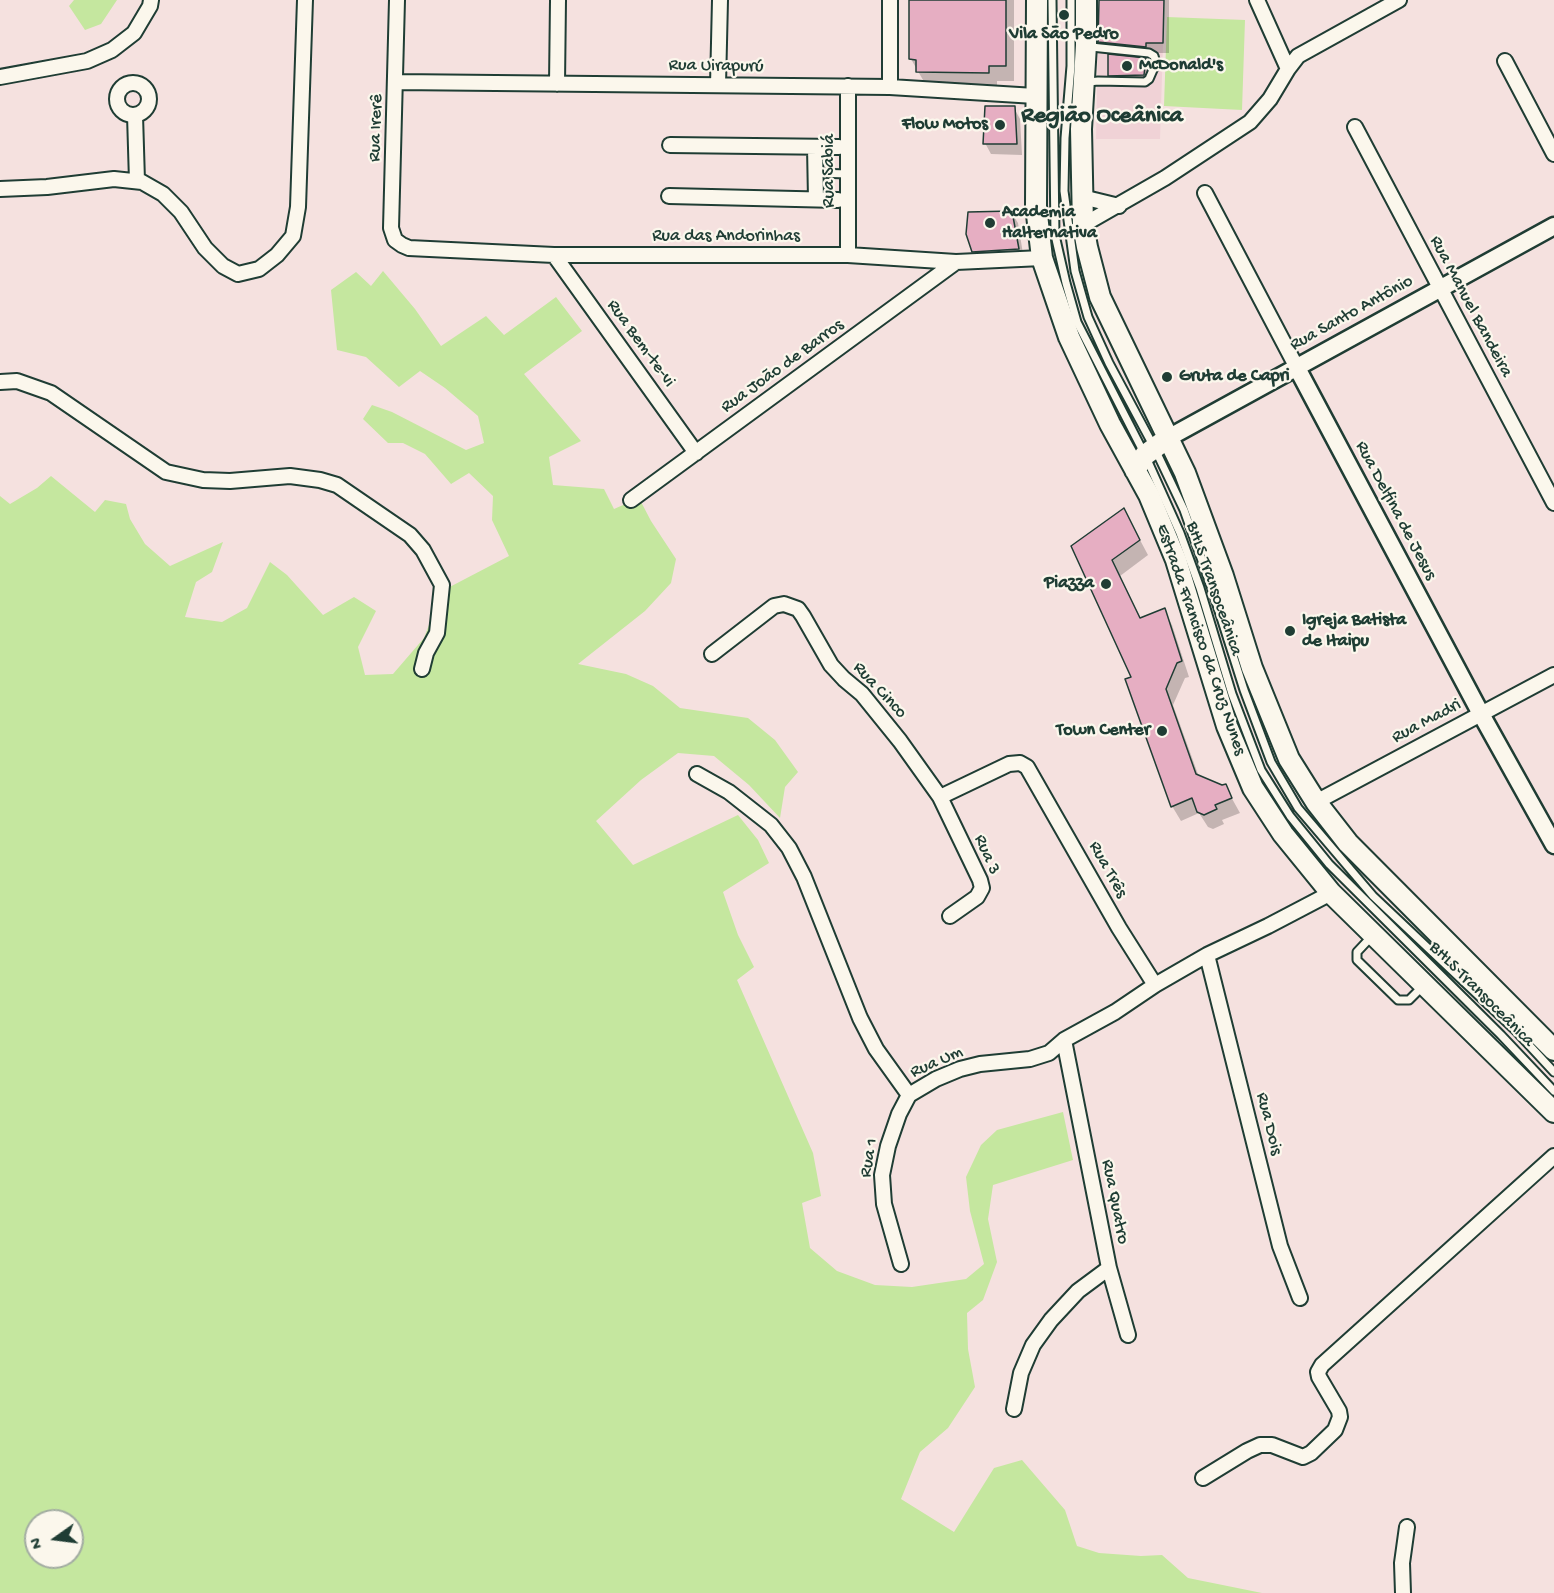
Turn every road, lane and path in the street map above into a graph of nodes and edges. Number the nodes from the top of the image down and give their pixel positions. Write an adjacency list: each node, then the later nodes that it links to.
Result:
1 (151, 0): 16 (street)
2 (305, 0): 32 (street)
3 (397, 0): 17 (street, Rua Irerê)
4 (558, 0): 18 (street)
5 (720, 0): 19 (street)
6 (890, 0): 22 (street)
7 (1037, 0): 23 (main road, Estrada Francisco da Cruz Nunes)
8 (1052, 0): 51 (lane, BHLS Transoceânica)
9 (1071, 0): 51 (lane, BHLS Transoceânica)
10 (1086, 0): 13 (main road, Estrada Francisco da Cruz Nunes)
11 (1257, 0): 15 (street)
12 (1399, 0): 15 (street)
13 (1085, 41): 21 (main road, Estrada Francisco da Cruz Nunes); 21 (lane)
14 (1505, 61): 29 (street)
15 (1287, 69): 39 (street)
16 (0, 77)
17 (397, 82): 18 (street, Rua Uirapurú); 42 (street, Rua Irerê)
18 (557, 84): 19 (street, Rua Uirapurú)
19 (718, 85): 20 (street, Rua Uirapurú)
20 (848, 86): 22 (street, Rua Uirapurú); 31 (street, Rua Sabiá)
21 (1083, 86): 36 (main road, Estrada Francisco da Cruz Nunes)
22 (890, 87): 23 (street, Rua Uirapurú)
23 (1035, 96): 45 (main road, Estrada Francisco da Cruz Nunes)
24 (135, 115): 32 (street)
25 (1355, 127): 47 (street, Rua Manuel Bandeira)
26 (670, 144): 27 (street)
27 (815, 147): 28 (street); 30 (street)
28 (839, 147)
29 (1554, 154)
30 (815, 173): 31 (lane); 37 (street)
31 (848, 174): 44 (street, Rua Sabiá)
32 (137, 182): 33 (street)
33 (0, 189)
34 (1204, 193): 48 (street, Rua Delfina de Jesus)
35 (669, 196): 37 (street)
36 (1082, 197): 39 (street); 40 (main road, Estrada Francisco da Cruz Nunes)
37 (816, 199): 38 (street)
38 (838, 200)
39 (1119, 206): 40 (street)
40 (1083, 225): 51 (main road, Estrada Francisco da Cruz Nunes)
41 (1554, 226): 47 (street, Rua Santo Antônio)
42 (409, 248): 43 (street, Rua das Andorinhas)
43 (554, 255): 44 (street, Rua das Andorinhas); 50 (street, Rua Bem-te-vi)
44 (848, 255): 46 (street, Rua das Andorinhas)
45 (1042, 258): 46 (street, Rua das Andorinhas); 51 (main road, Estrada Francisco da Cruz Nunes)
46 (956, 262): 50 (street, Rua João de Barros)
47 (1439, 289): 48 (street, Rua Santo Antônio); 53 (street, Rua Manuel Bandeira)
48 (1296, 366): 51 (street, Rua Santo Antônio); 57 (street, Rua Delfina de Jesus)
49 (0, 382): 55 (street)
50 (696, 453): 52 (street, Rua João de Barros)
51 (1150, 453): 60 (main road, Estrada Francisco da Cruz Nunes); 62 (main road, Estrada Francisco da Cruz Nunes); 70 (lane, BHLS Transoceânica); 71 (lane, BHLS Transoceânica)
52 (631, 500)
53 (1554, 503)
54 (712, 654): 59 (street, Rua Cinco)
55 (422, 669)
56 (1554, 675): 57 (street, Rua Madri)
57 (1481, 714): 60 (street, Rua Madri); 61 (street, Rua Delfina de Jesus)
58 (697, 774): 72 (street, Rua Um)
59 (940, 797): 63 (street, Rua 3); 67 (street, Rua Três)
60 (1316, 802): 69 (main road, Estrada Francisco da Cruz Nunes)
61 (1554, 845)
62 (1331, 893): 64 (main road, Estrada Francisco da Cruz Nunes); 65 (street, Rua Um)
63 (950, 916)
64 (1373, 934): 66 (main road, Estrada Francisco da Cruz Nunes); 66 (lane)
65 (1207, 955): 67 (street, Rua Um); 77 (street, Rua Dois)
66 (1425, 984): 73 (main road, Estrada Francisco da Cruz Nunes)
67 (1155, 985): 68 (street, Rua Um)
68 (1064, 1040): 72 (street, Rua Um); 76 (street, Rua Quatro)
69 (1554, 1050)
70 (1554, 1072)
71 (1554, 1091)
72 (909, 1095): 75 (street, Rua 1)
73 (1554, 1112)
74 (1554, 1156): 80 (street)
75 (901, 1264)
76 (1109, 1268): 78 (street); 79 (street, Rua Quatro)
77 (1300, 1298)
78 (1128, 1335)
79 (1014, 1409)
80 (1203, 1478)
81 (1407, 1527): 82 (street)
82 (1403, 1593)

